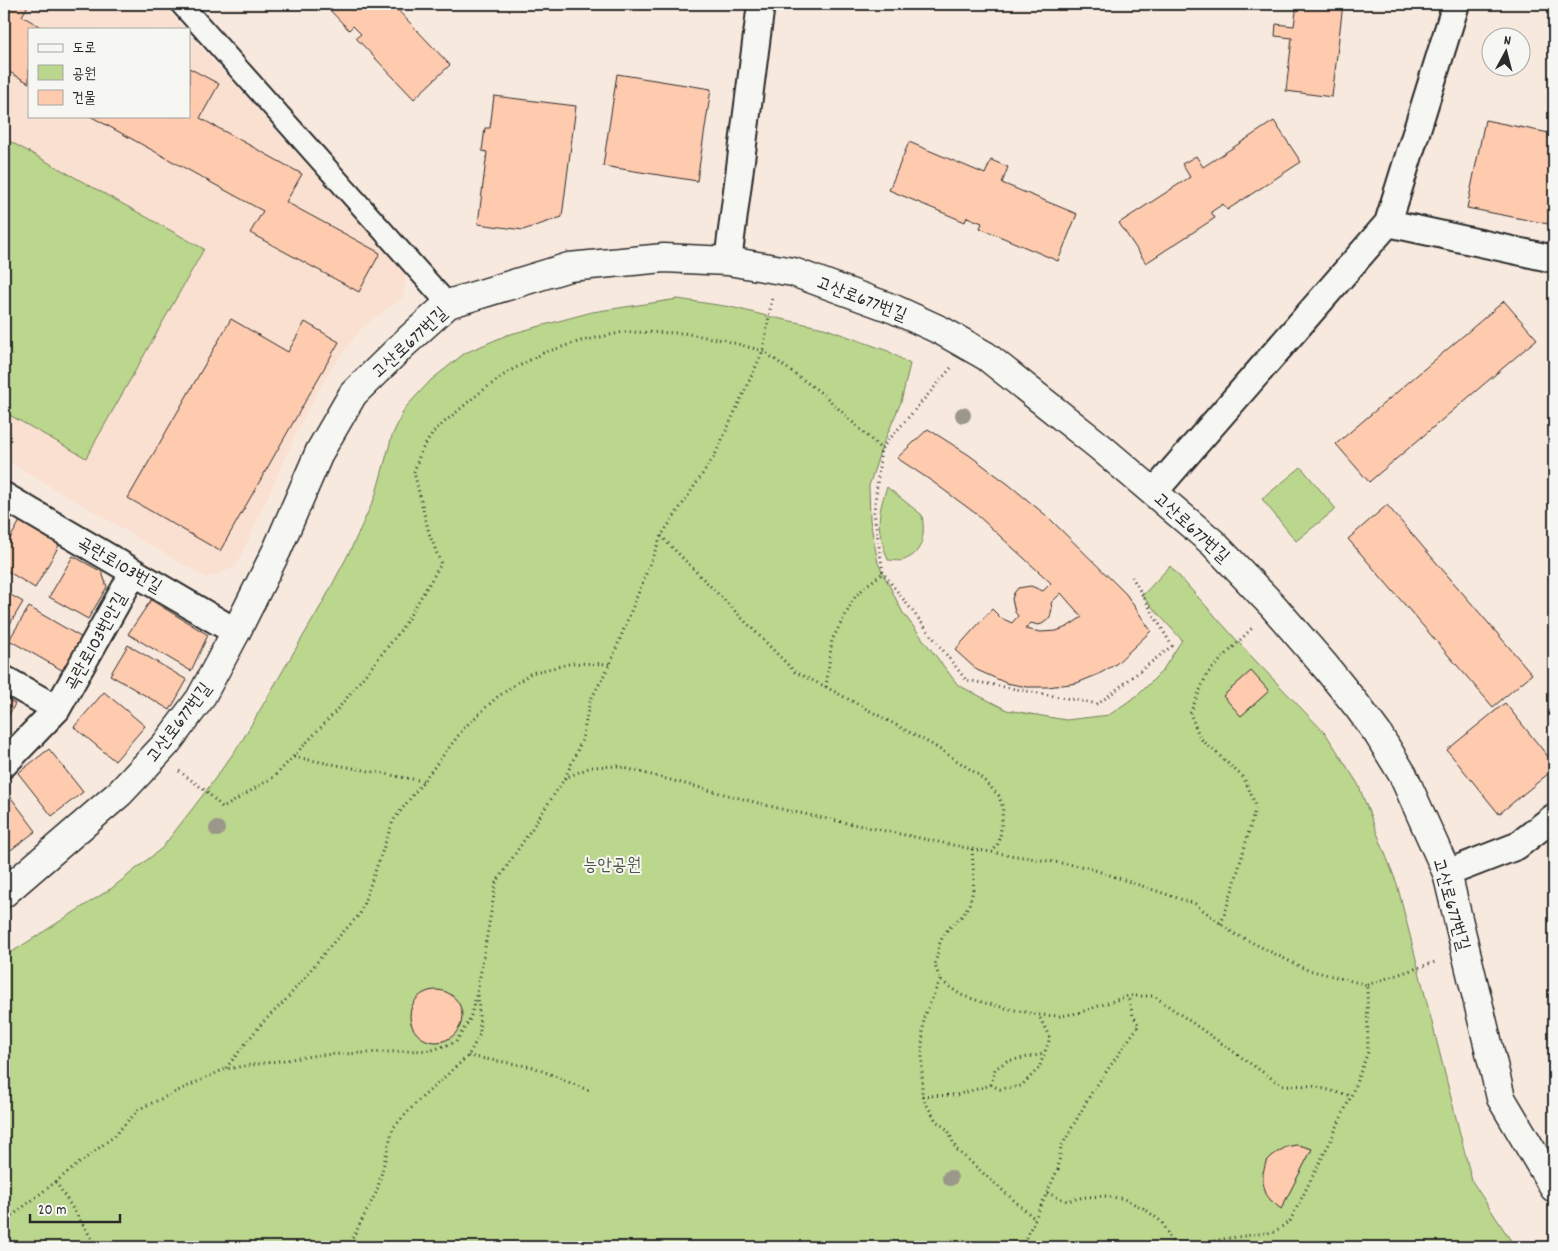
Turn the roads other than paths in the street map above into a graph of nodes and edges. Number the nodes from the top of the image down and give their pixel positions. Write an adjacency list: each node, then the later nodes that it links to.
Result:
1 (181, 4): 7 (street)
2 (761, 4): 6 (street)
3 (1456, 4): 4 (street)
4 (1388, 223): 5 (street); 8 (street)
5 (1554, 259)
6 (728, 262): 7 (street, 고산로677번길); 8 (street, 고산로677번길)
7 (448, 304): 11 (street, 고산로677번길)
8 (1154, 492): 16 (street, 고산로677번길)
9 (4, 496): 10 (street, 곡란로103번길)
10 (134, 572): 11 (street, 곡란로103번길); 13 (street, 곡란로103번안길)
11 (236, 632): 17 (street, 고산로677번길)
12 (4, 679): 13 (street, 곡란로103번안길)
13 (57, 709): 14 (street, 곡란로103번안길)
14 (4, 764)
15 (1554, 817): 16 (street)
16 (1447, 872): 18 (street, 고산로677번길)
17 (4, 893)
18 (1554, 1188)

